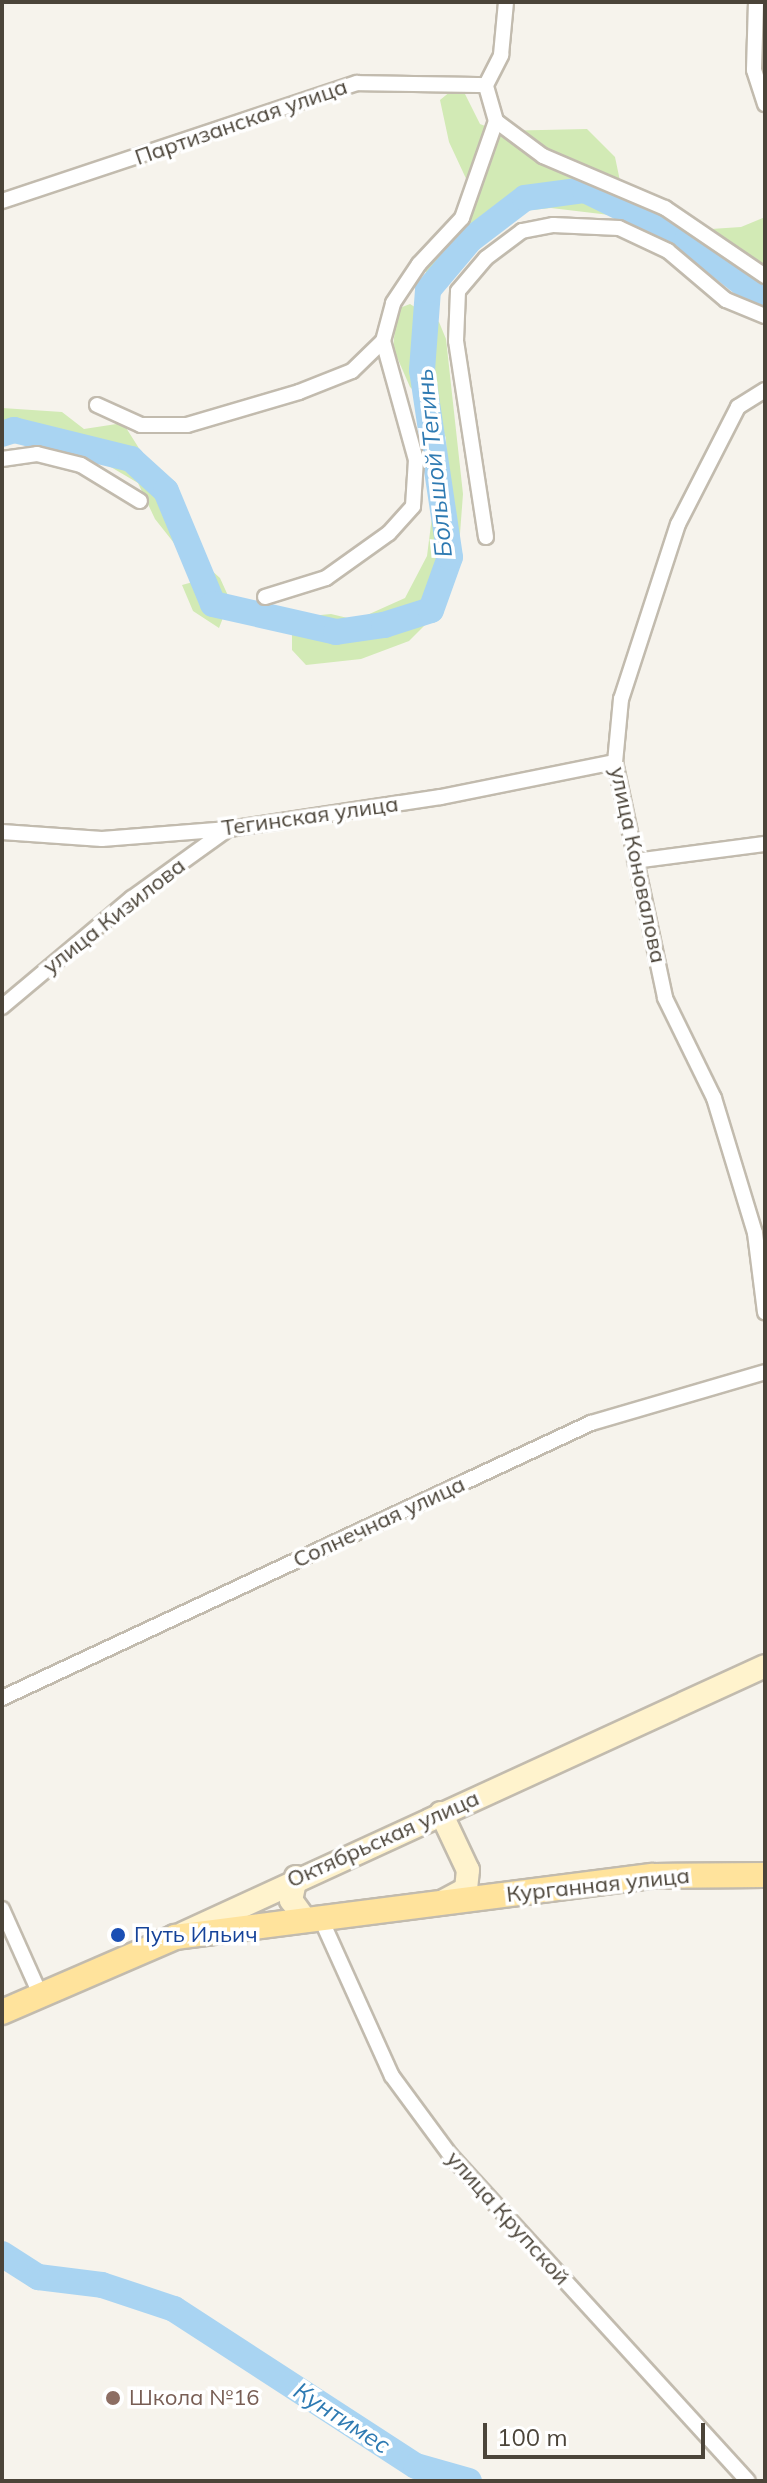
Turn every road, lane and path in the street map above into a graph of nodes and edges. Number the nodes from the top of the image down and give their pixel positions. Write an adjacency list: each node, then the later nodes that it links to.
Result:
1 (506, 2): 3 (street)
2 (756, 2): 4 (street)
3 (486, 85): 5 (street); 6 (street, Партизанская улица)
4 (765, 104)
5 (496, 121): 7 (street); 9 (street)
6 (2, 201)
7 (765, 276)
8 (765, 316): 14 (street)
9 (383, 341): 11 (street); 15 (street)
10 (765, 390): 16 (street, улица Коновалова)
11 (97, 405)
12 (2, 459): 13 (street)
13 (140, 501)
14 (486, 537)
15 (265, 597)
16 (615, 762): 17 (street, Тегинская улица); 20 (street, улица Коновалова)
17 (229, 829): 18 (street, Тегинская улица); 21 (street, улица Кизилова)
18 (2, 832)
19 (765, 844): 20 (street)
20 (635, 861): 22 (street, улица Коновалова)
21 (2, 1007)
22 (765, 1312)
23 (765, 1372): 25 (street, Солнечная улица)
24 (765, 1666): 26 (street, Октябрьская улица)
25 (2, 1698)
26 (441, 1813): 27 (street); 29 (street, Октябрьская улица)
27 (468, 1870): 30 (street); 31 (street, Курганная улица)
28 (765, 1875): 30 (main road, Курганная улица)
29 (296, 1877): 33 (street); 34 (street, Октябрьская улица)
30 (530, 1891): 31 (main road, Курганная улица)
31 (431, 1906): 33 (main road, Курганная улица)
32 (2, 1909): 35 (street)
33 (314, 1920): 34 (main road, Курганная улица); 37 (street, улица Крупской)
34 (175, 1937): 35 (main road, Октябрьская улица)
35 (41, 1996): 36 (main road, Октябрьская улица)
36 (2, 2012)
37 (748, 2481)

